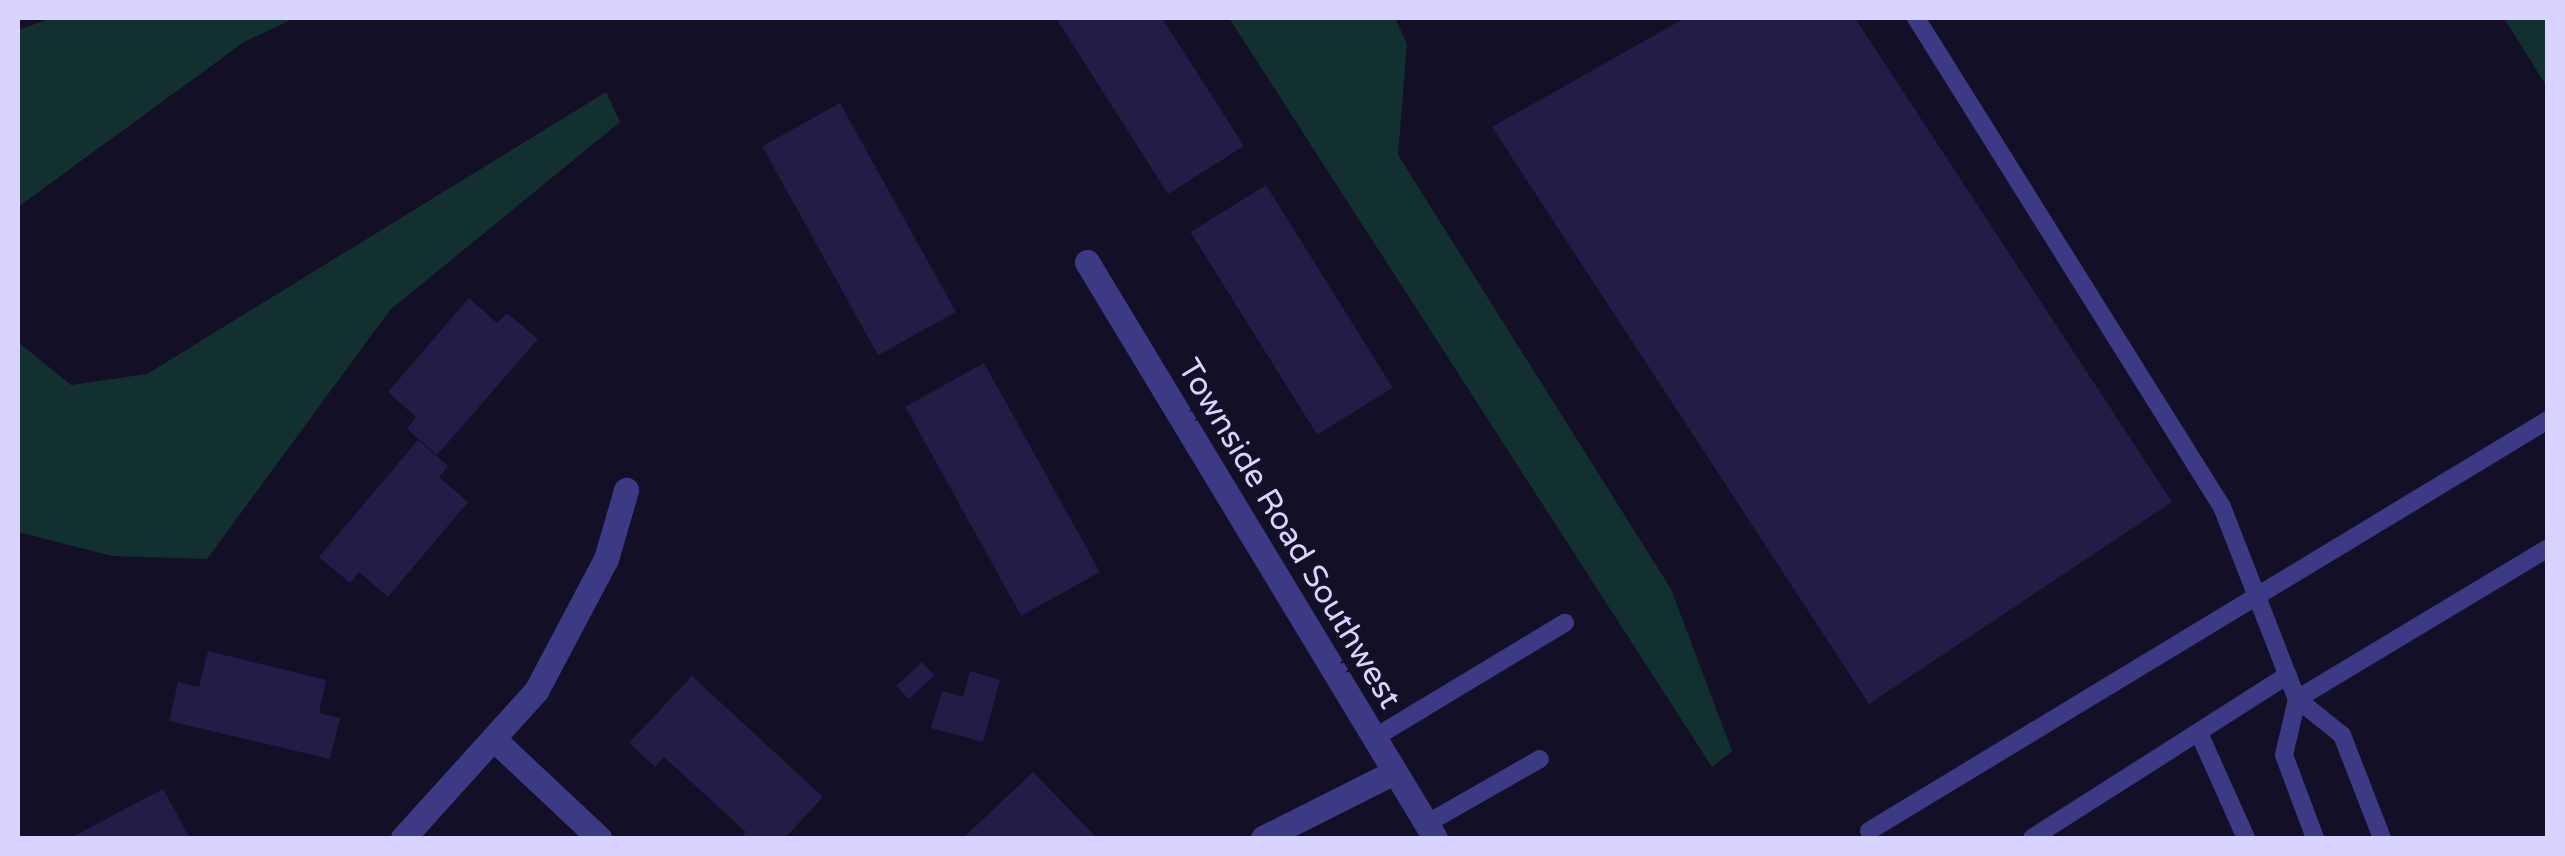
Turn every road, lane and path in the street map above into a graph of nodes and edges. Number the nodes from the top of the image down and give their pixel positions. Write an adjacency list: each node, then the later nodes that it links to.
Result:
1 (1916, 18): 6 (lane)
2 (1087, 262): 11 (street, Townside Road Southwest)
3 (2548, 420): 6 (lane)
4 (626, 490): 12 (street)
5 (2548, 548): 9 (lane)
6 (2260, 598): 8 (lane); 15 (lane)
7 (1565, 623): 11 (lane)
8 (2288, 675): 9 (lane); 10 (lane)
9 (2297, 700): 22 (lane); 23 (lane)
10 (2199, 733): 20 (lane); 21 (lane)
11 (1374, 738): 14 (street, Townside Road Southwest)
12 (498, 742): 17 (street); 18 (street)
13 (1540, 759): 16 (lane)
14 (1394, 772): 16 (street, Townside Road Southwest); 19 (street)
15 (1870, 830)
16 (1430, 832)
17 (404, 838)
18 (599, 838)
19 (1262, 838)
20 (2032, 838)
21 (2246, 838)
22 (2315, 838)
23 (2382, 838)

